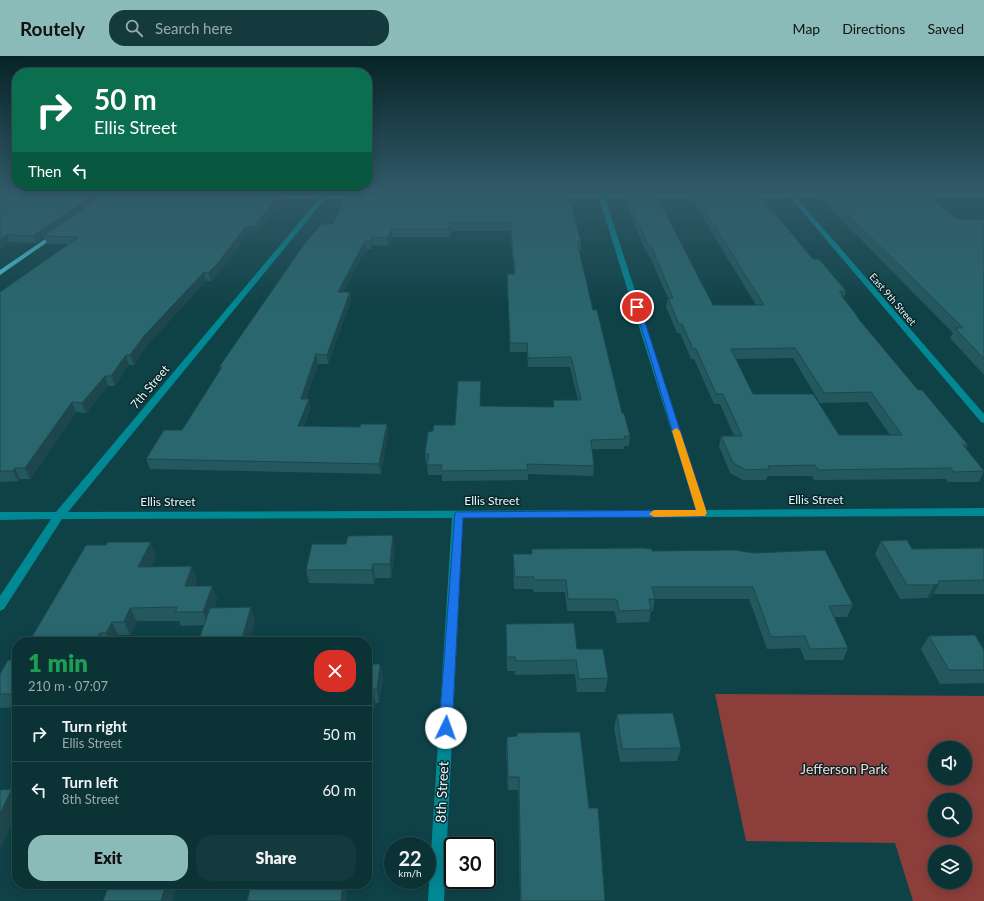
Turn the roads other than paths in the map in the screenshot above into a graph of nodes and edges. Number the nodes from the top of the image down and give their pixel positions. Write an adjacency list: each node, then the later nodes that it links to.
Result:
1 (63, 229): 5 (main road)
2 (297, 229): 11 (street, 7th Street)
3 (612, 229): 8 (street)
4 (820, 229): 6 (street, East 9th Street)
5 (0, 273)
6 (984, 420)
7 (984, 512): 8 (street, Ellis Street)
8 (702, 513): 9 (street, Ellis Street)
9 (458, 514): 11 (street, Ellis Street); 13 (street, 8th Street)
10 (0, 516): 11 (street, Ellis Street)
11 (59, 516): 12 (street, 7th Street)
12 (0, 606)
13 (436, 901)

